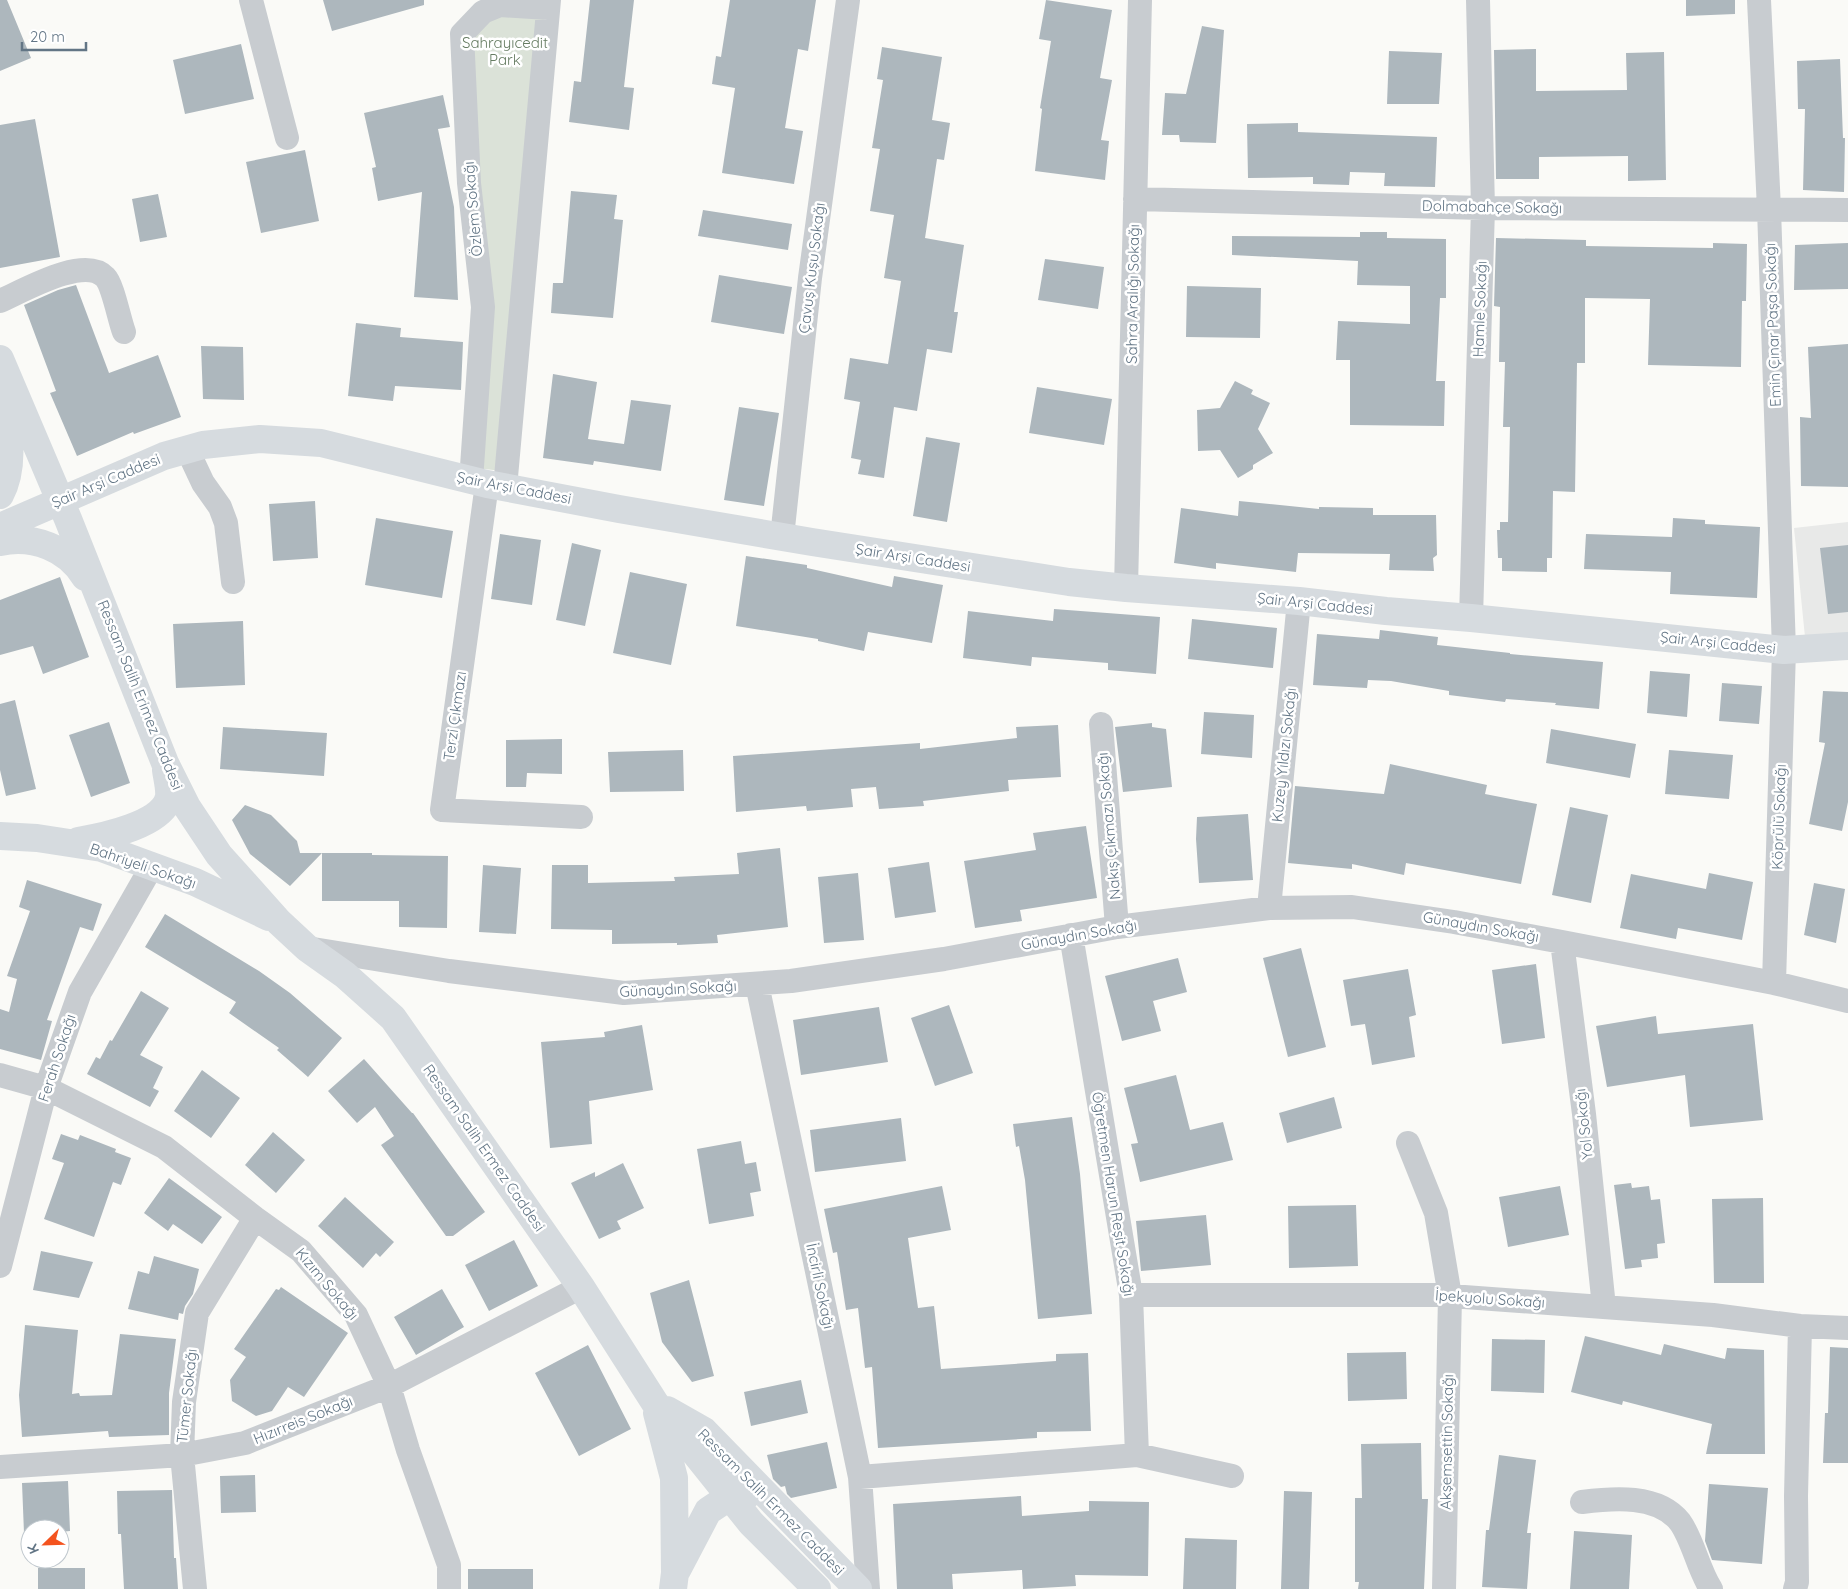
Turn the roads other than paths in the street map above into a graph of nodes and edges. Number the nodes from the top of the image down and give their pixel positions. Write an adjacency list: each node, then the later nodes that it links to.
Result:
1 (251, 0): 7 (street)
2 (848, 0): 22 (street, Çavuş Kuşu Sokağı)
3 (1140, 0): 8 (street, Sahra Aralığı Sokağı)
4 (1478, 0): 9 (street, Hamle Sokağı)
5 (1759, 0): 10 (street, Emin Çınar Paşa Sokağı)
6 (548, 4): 18 (street, Özlem Sokağı); 18 (street, Özlem Sokağı)
7 (287, 138)
8 (1135, 199): 9 (street, Dolmabahçe Sokağı); 25 (street, Sahra Aralığı Sokağı)
9 (1483, 208): 10 (street, Dolmabahçe Sokağı); 28 (street, Hamle Sokağı)
10 (1769, 209): 11 (street, Dolmabahçe Sokağı); 30 (street, Emin Çınar Paşa Sokağı)
11 (1848, 210)
12 (0, 301): 13 (street)
13 (124, 332)
14 (0, 359): 20 (main road, Ressam Salih Erimez Caddesi)
15 (0, 384): 17 (main road)
16 (187, 449): 18 (main road, Şair Arşi Caddesi); 20 (main road, Şair Arşi Caddesi); 24 (street)
17 (5, 451): 19 (main road)
18 (488, 484): 22 (main road, Şair Arşi Caddesi); 33 (street, Terzi Çıkmazı)
19 (0, 495)
20 (60, 501): 21 (main road, Şair Arşi Caddesi); 27 (main road, Ressam Salih Erimez Caddesi)
21 (0, 527)
22 (782, 537): 25 (main road, Şair Arşi Caddesi)
23 (0, 542): 27 (main road)
24 (233, 582)
25 (1126, 588): 26 (main road, Şair Arşi Caddesi)
26 (1299, 601): 28 (main road, Şair Arşi Caddesi); 37 (street, Kuzey Yıldızı Sokağı)
27 (108, 618): 32 (main road, Ressam Salih Erimez Caddesi)
28 (1471, 618): 30 (main road, Şair Arşi Caddesi)
29 (1848, 646): 30 (main road, Şair Arşi Caddesi)
30 (1784, 650): 43 (street, Köprülü Sokağı)
31 (1100, 724): 39 (street, Nakış Çıkmazı Sokağı)
32 (165, 763): 35 (main road); 38 (main road, Ressam Salih Erimez Caddesi)
33 (581, 817)
34 (0, 836): 35 (main road, Bahriyeli Sokağı)
35 (70, 843): 36 (main road, Bahriyeli Sokağı)
36 (152, 866): 38 (main road, Bahriyeli Sokağı); 47 (street, Ferah Sokağı)
37 (1269, 908): 39 (street, Günaydın Sokağı); 41 (street, Günaydın Sokağı)
38 (280, 922): 42 (main road, Ressam Salih Ermez Caddesi)
39 (1117, 927): 40 (street, Günaydın Sokağı)
40 (1071, 935): 44 (street, Günaydın Sokağı); 52 (street, Öğretmen Harun Reşit Sokağı)
41 (1562, 942): 43 (street, Günaydın Sokağı); 54 (street, Yol Sokağı)
42 (307, 948): 44 (street, Günaydın Sokağı); 51 (main road, Ressam Salih Ermez Caddesi)
43 (1774, 983): 45 (street, Günaydın Sokağı)
44 (757, 984): 63 (street, İncirli Sokağı)
45 (1848, 1001)
46 (0, 1075): 47 (street, Kızım Sokağı)
47 (46, 1088): 49 (street, Kızım Sokağı); 50 (street, Ferah Sokağı)
48 (1408, 1143): 53 (street, Akşemsettin Sokağı)
49 (255, 1218): 57 (street, Kızım Sokağı); 59 (street, Tümer Sokağı)
50 (0, 1266)
51 (581, 1287): 57 (street, Hızırreis Sokağı); 58 (main road, Ressam Salih Ermez Caddesi)
52 (1130, 1295): 53 (street, İpekyolu Sokağı); 60 (street, Öğretmen Harun Reşit Sokağı)
53 (1450, 1296): 54 (street, İpekyolu Sokağı); 73 (street, Akşemsettin Sokağı)
54 (1604, 1307): 55 (street, İpekyolu Sokağı)
55 (1800, 1326): 56 (street, İpekyolu Sokağı); 75 (street)
56 (1848, 1328)
57 (389, 1386): 59 (street, Hızırreis Sokağı); 69 (street, Kızım Sokağı)
58 (655, 1403): 64 (main road, Ressam Salih Ermez Caddesi); 65 (main road, Ressam Salih Ermez Caddesi); 67 (main road)
59 (182, 1455): 61 (street, Hızırreis Sokağı); 68 (street, Tümer Sokağı)
60 (1137, 1455): 62 (street); 63 (street)
61 (0, 1467)
62 (1232, 1476)
63 (860, 1477): 72 (street, İncirli Sokağı)
64 (764, 1492): 65 (main road); 71 (main road, Ressam Salih Ermez Caddesi)
65 (729, 1497): 67 (main road); 70 (main road, Ressam Salih Ermez Caddesi)
66 (1582, 1502): 74 (street)
67 (674, 1581)
68 (195, 1589)
69 (449, 1589)
70 (817, 1589)
71 (858, 1589)
72 (868, 1589)
73 (1444, 1589)
74 (1710, 1589)
75 (1795, 1589)

